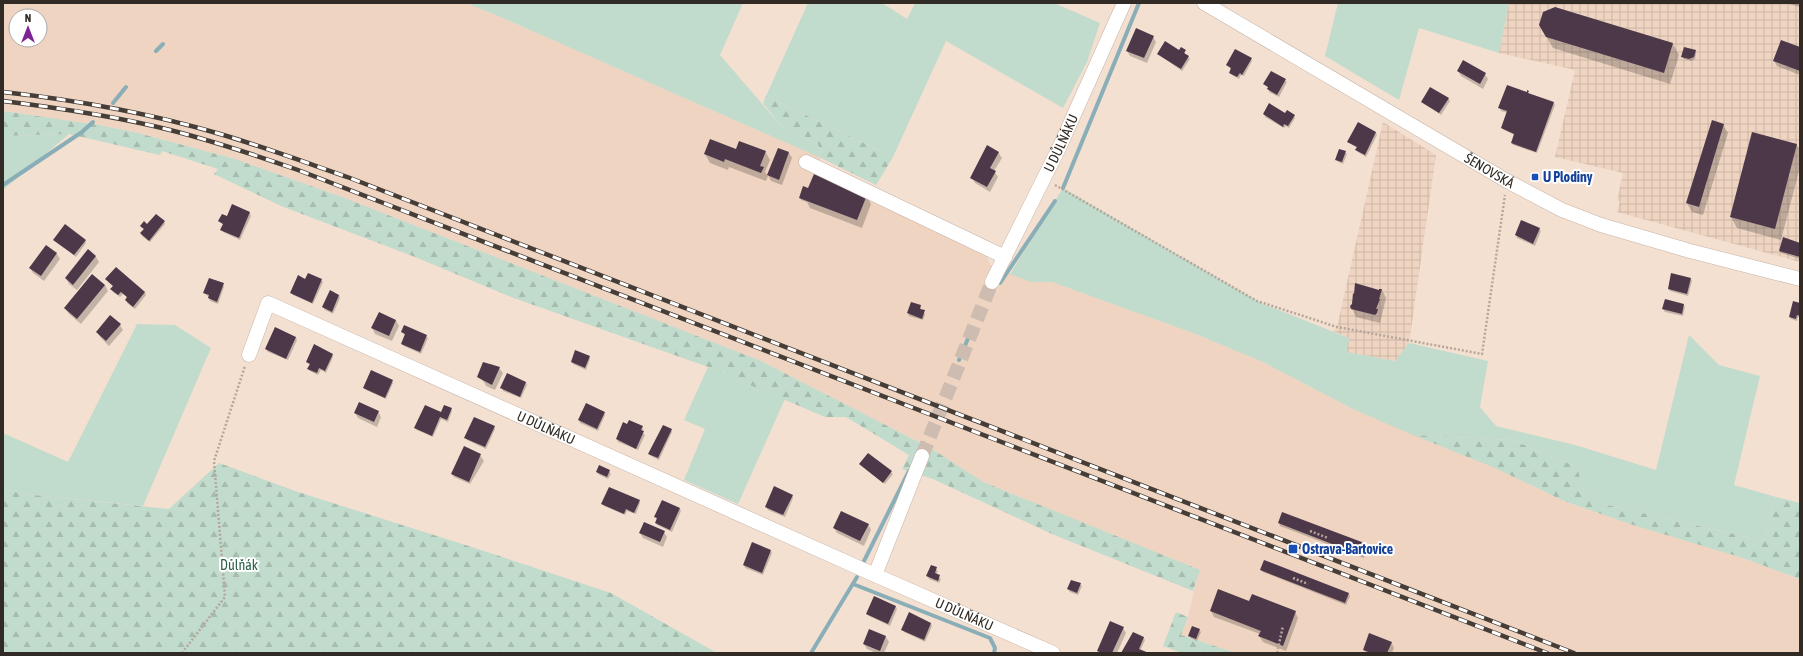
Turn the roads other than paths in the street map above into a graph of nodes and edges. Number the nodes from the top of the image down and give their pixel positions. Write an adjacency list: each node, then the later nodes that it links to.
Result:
1 (1124, 3): 4 (street, U DŮLŇÁKU)
2 (1204, 3): 5 (street, ŠENOVSKÁ)
3 (806, 162): 4 (street)
4 (1005, 258): 6 (street, U DŮLŇÁKU)
5 (1800, 279)
6 (992, 282)
7 (249, 355): 9 (street, U DŮLŇÁKU)
8 (922, 456): 9 (street)
9 (875, 575): 10 (street, U DŮLŇÁKU)
10 (1053, 653)

